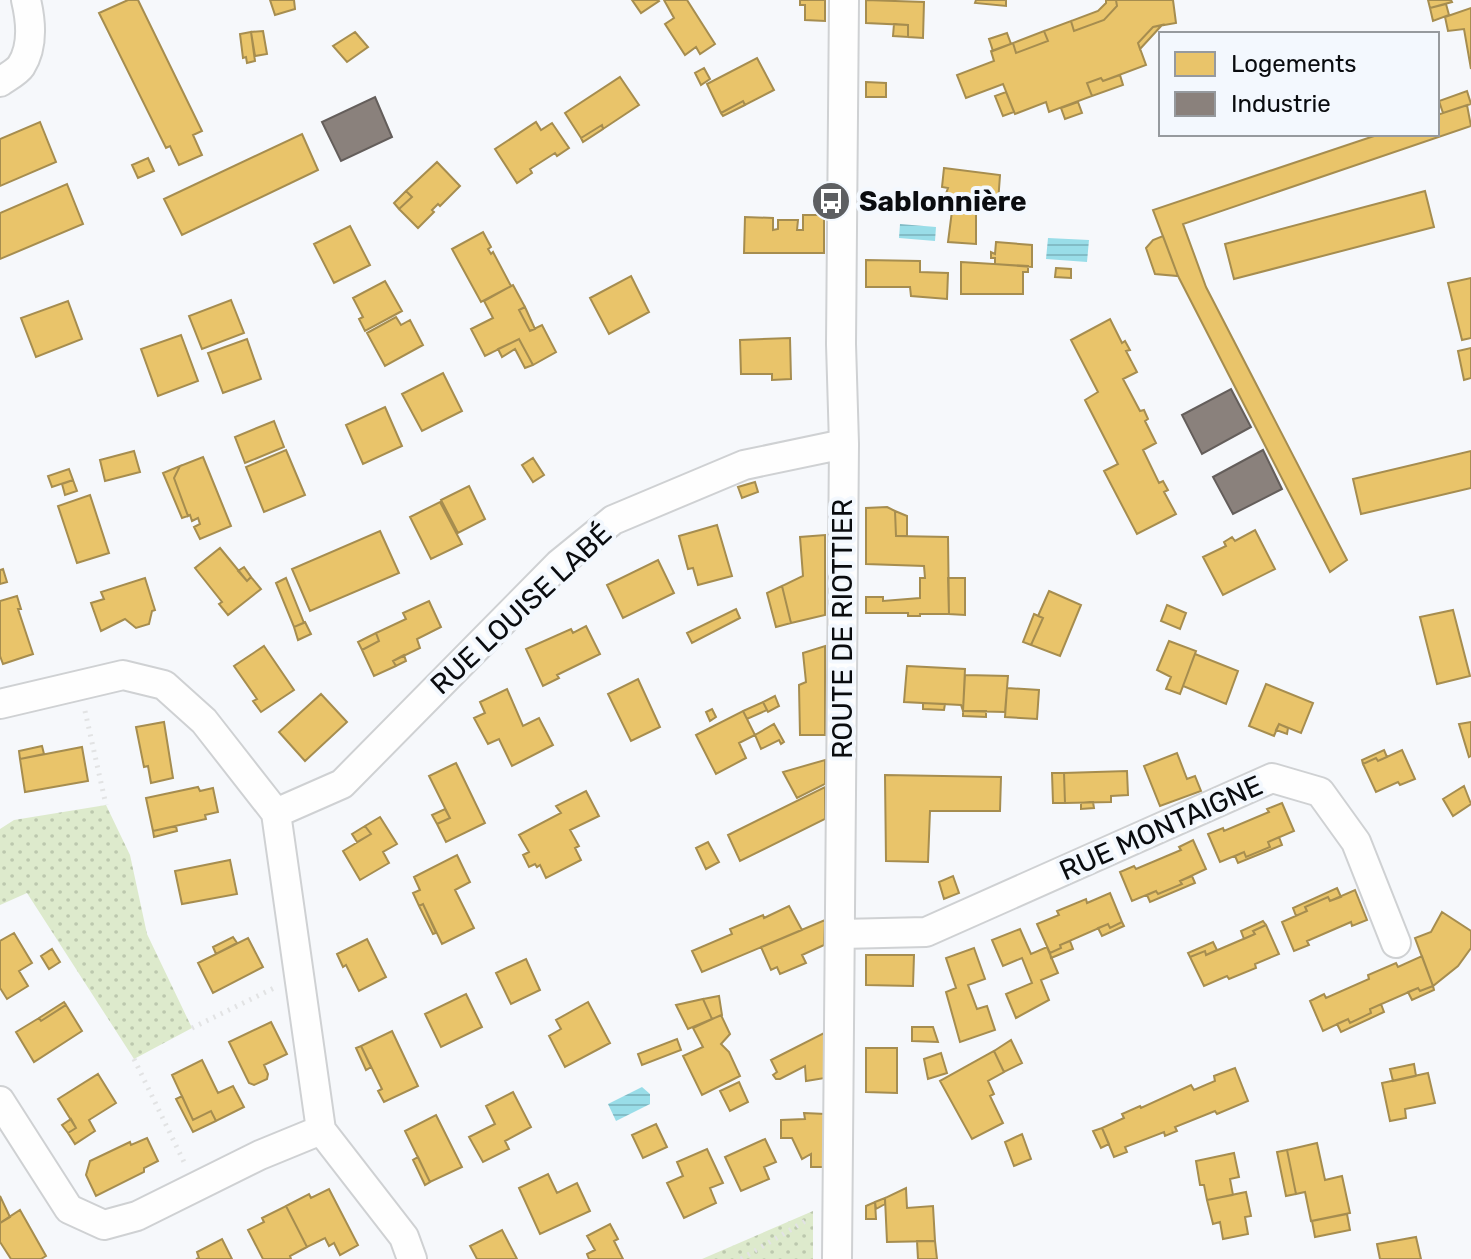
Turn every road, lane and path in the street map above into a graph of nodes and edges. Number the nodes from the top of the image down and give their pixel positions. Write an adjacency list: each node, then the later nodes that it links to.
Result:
1 (26, 0): 3 (street)
2 (844, 0): 4 (street, ROUTE DE RIOTTIER)
3 (0, 82)
4 (844, 444): 8 (street, RUE LOUISE LABÉ); 9 (street, ROUTE DE RIOTTIER)
5 (79, 686): 6 (street); 7 (path); 8 (street)
6 (0, 704)
7 (106, 805)
8 (276, 813): 11 (street)
9 (841, 934): 10 (street, RUE MONTAIGNE); 20 (street, ROUTE DE RIOTTIER)
10 (1396, 943)
11 (298, 976): 12 (path); 15 (street)
12 (192, 1028)
13 (134, 1059): 16 (path)
14 (0, 1101): 16 (street)
15 (321, 1130): 16 (street); 18 (street)
16 (196, 1186)
17 (807, 1220): 19 (path)
18 (412, 1259)
19 (741, 1259)
20 (837, 1259)

